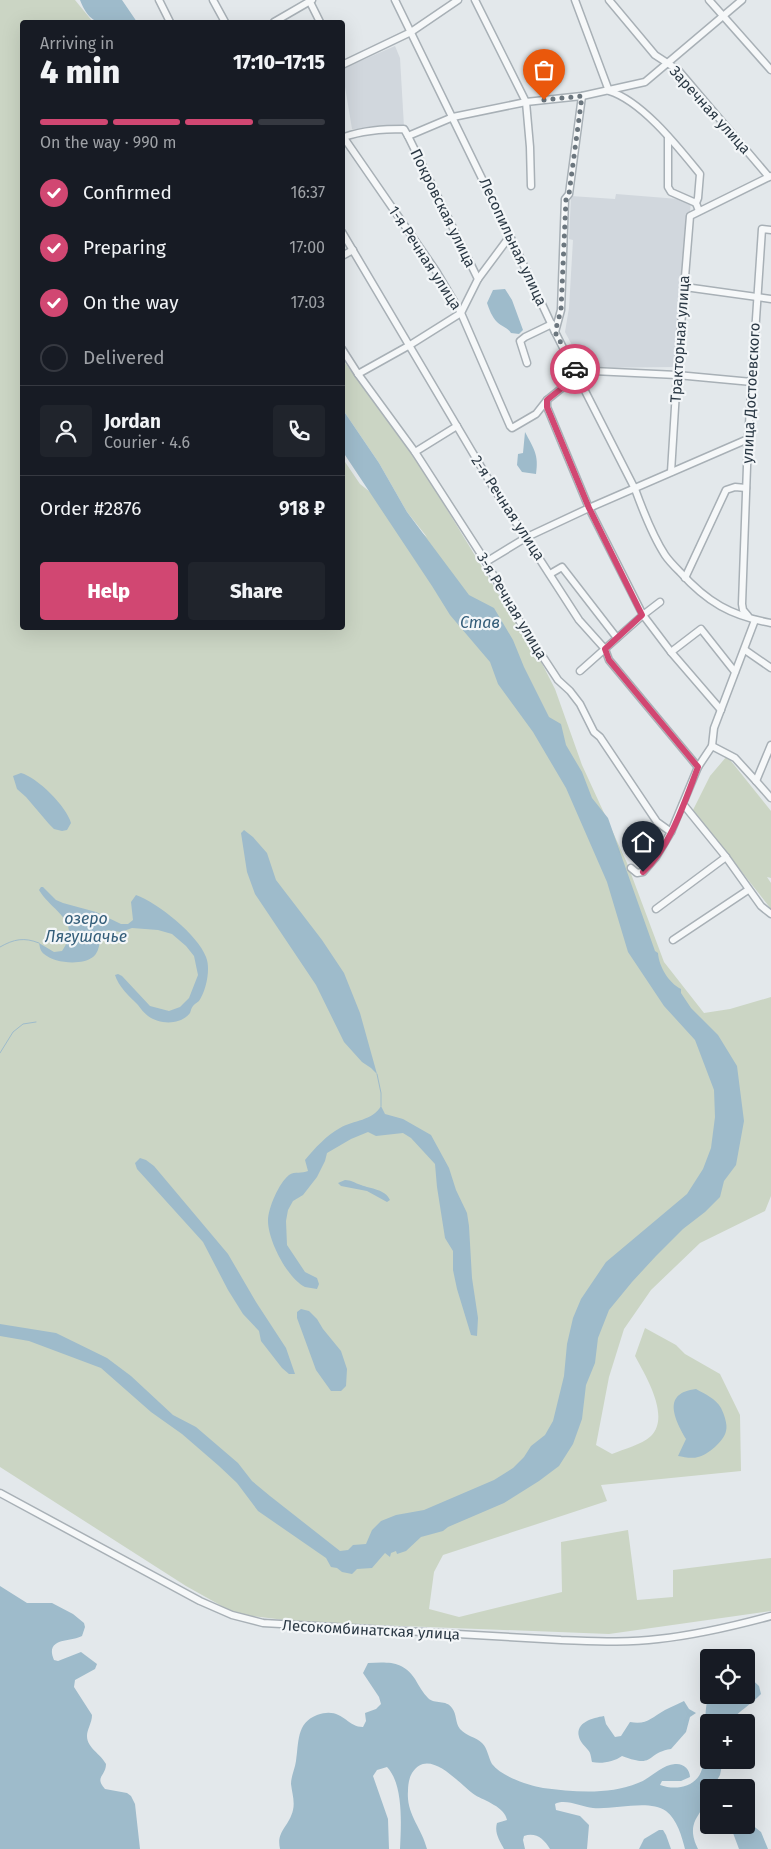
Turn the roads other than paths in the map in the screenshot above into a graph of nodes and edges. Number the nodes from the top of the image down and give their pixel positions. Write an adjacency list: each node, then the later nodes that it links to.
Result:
1 (213, 0): 13 (street)
2 (395, 0): 16 (street, Лесопильная улица)
3 (458, 0): 16 (street)
4 (475, 0): 22 (street)
5 (575, 0): 20 (street)
6 (609, 0): 17 (street, Заречная улица)
7 (709, 0): 11 (street)
8 (742, 0): 11 (street)
9 (161, 1): 12 (street)
10 (310, 1): 14 (street); 15 (street)
11 (724, 17): 17 (street); 19 (street)
12 (169, 20)
13 (224, 20)
14 (277, 20)
15 (319, 20)
16 (411, 32): 18 (street); 23 (street, Лесопильная улица)
17 (669, 63): 20 (street); 28 (street, Заречная улица)
18 (345, 64)
19 (771, 70)
20 (609, 91): 21 (street); 26 (street)
21 (582, 96): 22 (street); 42 (street)
22 (526, 102): 23 (street); 29 (street)
23 (453, 117): 25 (street); 33 (street, Лесопильная улица)
24 (345, 135): 25 (street)
25 (408, 136): 37 (street, Покровская улица)
26 (668, 137): 30 (street); 30 (street)
27 (345, 139): 41 (street, 1-я Речная улица)
28 (770, 177): 31 (street)
29 (531, 186)
30 (696, 203): 31 (street)
31 (699, 211): 38 (street, Тракторная улица)
32 (771, 230): 39 (street, улица Достоевского)
33 (510, 236): 37 (street); 43 (street, Лесопильная улица)
34 (345, 237): 35 (street, 2-я Речная улица)
35 (353, 250): 36 (street); 45 (street, 2-я Речная улица)
36 (345, 254)
37 (478, 279): 41 (street)
38 (685, 287): 39 (street); 50 (street, Тракторная улица)
39 (757, 297): 40 (street); 51 (street, улица Достоевского)
40 (771, 298)
41 (461, 313): 45 (street); 52 (street, 1-я Речная улица)
42 (560, 315): 43 (street); 44 (street)
43 (551, 323): 44 (street, Лесопильная улица); 47 (street)
44 (555, 332): 49 (street, Лесопильная улица)
45 (410, 345): 48 (street); 53 (street, 2-я Речная улица)
46 (345, 354): 48 (street, 3-я Речная улица)
47 (527, 363)
48 (358, 374): 55 (street, 3-я Речная улица)
49 (578, 375): 50 (street); 52 (street); 58 (street, Лесопильная улица)
50 (677, 375): 51 (street); 56 (street, Тракторная улица)
51 (752, 382): 54 (street, улица Достоевского)
52 (547, 400): 59 (street)
53 (457, 426): 55 (street); 60 (street, 2-я Речная улица)
54 (748, 439): 56 (street); 57 (street, улица Достоевского)
55 (415, 452): 61 (street, 3-я Речная улица)
56 (671, 472): 58 (street)
57 (746, 488): 63 (street); 66 (street, улица Достоевского)
58 (635, 489): 59 (street); 63 (street, Лесопильная улица)
59 (589, 508): 60 (street); 65 (street)
60 (527, 537): 61 (street); 62 (street, 2-я Речная улица)
61 (486, 562): 82 (street, 3-я Речная улица)
62 (550, 574): 68 (street); 69 (street, 2-я Речная улица)
63 (685, 578): 66 (street, Лесопильная улица)
64 (660, 602): 65 (street)
65 (642, 615): 68 (street); 71 (street)
66 (752, 618): 67 (street, Лесопильная улица); 70 (street)
67 (771, 623)
68 (617, 638): 69 (street)
69 (605, 649): 73 (street); 78 (street, 2-я Речная улица)
70 (744, 650): 72 (street); 74 (street)
71 (671, 652): 74 (street); 75 (street)
72 (771, 668)
73 (580, 671)
74 (735, 672): 75 (street)
75 (721, 710): 77 (street)
76 (771, 745): 79 (street)
77 (712, 746): 78 (street); 79 (street)
78 (698, 767): 81 (street)
79 (756, 781): 80 (street)
80 (771, 798)
81 (683, 804): 82 (street); 83 (street)
82 (670, 832): 84 (street)
83 (726, 857): 85 (street); 86 (street)
84 (631, 868)
85 (748, 890): 87 (street); 88 (street)
86 (656, 909)
87 (771, 914)
88 (673, 940)
89 (0, 1493): 90 (street, Лесокомбинатская улица)
90 (771, 1616)

